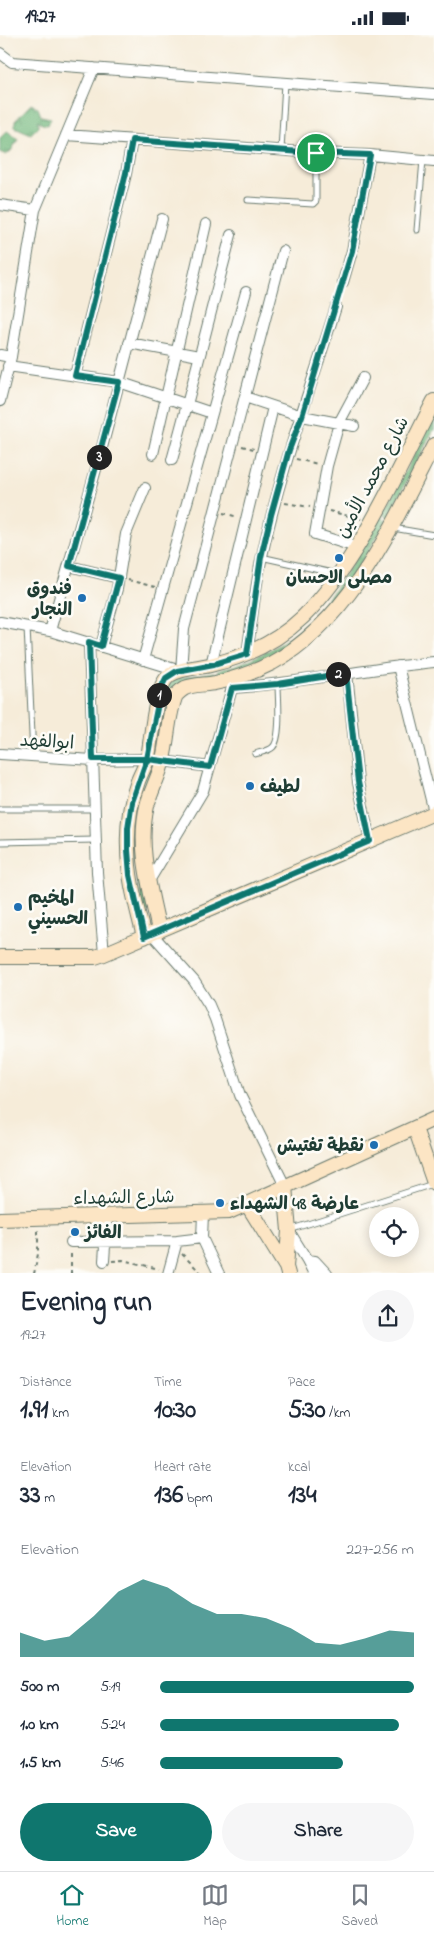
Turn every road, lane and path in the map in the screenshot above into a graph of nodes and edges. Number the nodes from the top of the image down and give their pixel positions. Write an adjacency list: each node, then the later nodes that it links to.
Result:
1 (0, 53): 2 (street)
2 (94, 68): 3 (street); 5 (street)
3 (285, 83): 4 (street); 7 (lane)
4 (434, 94)
5 (66, 135): 6 (street); 14 (street)
6 (132, 140): 7 (street); 27 (street)
7 (281, 150): 8 (street)
8 (316, 153): 9 (street); 12 (lane)
9 (370, 155): 10 (street); 20 (street)
10 (423, 160): 11 (street); 17 (lane)
11 (434, 161)
12 (248, 200)
13 (0, 205): 14 (street)
14 (35, 210): 26 (street)
15 (162, 219): 23 (street)
16 (206, 224): 24 (street)
17 (417, 230)
18 (231, 235): 25 (street)
19 (283, 251): 30 (street)
20 (344, 282)
21 (246, 292): 36 (street)
22 (336, 307): 37 (street)
23 (129, 343): 24 (street); 29 (street)
24 (178, 352): 25 (street); 31 (street)
25 (199, 356): 34 (street)
26 (6, 359): 27 (street); 32 (street)
27 (75, 376): 29 (street)
28 (363, 377): 38 (street)
29 (119, 382): 31 (street); 48 (street)
30 (245, 397): 35 (street); 62 (street)
31 (166, 398): 34 (street); 41 (street)
32 (0, 401)
33 (434, 401): 46 (main road, شارع محمد الأمين)
34 (188, 405): 36 (street); 42 (street)
35 (273, 407): 37 (street); 60 (street)
36 (212, 413): 51 (street)
37 (302, 416): 38 (street); 47 (street)
38 (339, 423): 39 (street); 46 (street)
39 (354, 426)
40 (434, 445): 44 (main road)
41 (153, 455)
42 (172, 460)
43 (144, 488): 50 (street)
44 (391, 527): 45 (lane); 64 (main road)
45 (434, 535)
46 (356, 547): 49 (main road, شارع محمد الأمين)
47 (261, 557): 49 (lane); 57 (street)
48 (69, 566): 50 (street); 54 (street)
49 (338, 574): 57 (main road, شارع محمد الأمين)
50 (119, 578): 51 (path); 56 (street)
51 (163, 588): 58 (street)
52 (0, 622): 53 (street)
53 (27, 627): 54 (street); 68 (lane)
54 (50, 631): 55 (street)
55 (89, 642): 56 (street); 69 (street)
56 (101, 646): 58 (street)
57 (247, 654): 60 (main road, شارع محمد الأمين)
58 (143, 660): 62 (street)
59 (434, 661): 61 (street)
60 (211, 665): 62 (main road, شارع محمد الأمين)
61 (398, 665): 63 (street); 75 (street)
62 (181, 671): 70 (main road, شارع محمد الأمين)
63 (346, 673): 65 (street); 78 (street)
64 (233, 683): 65 (street); 71 (main road); 72 (street)
65 (278, 684): 67 (lane)
66 (0, 754): 68 (street, ابوالفهد)
67 (255, 754)
68 (33, 756): 69 (street, ابوالفهد)
69 (93, 759): 70 (street, ابوالفهد); 74 (street)
70 (147, 759): 71 (street); 80 (main road, شارع محمد الأمين)
71 (163, 762): 72 (street); 79 (main road)
72 (210, 767): 79 (street)
73 (0, 809): 74 (lane)
74 (94, 809): 76 (street)
75 (434, 813): 78 (main road)
76 (96, 840): 77 (lane); 81 (street)
77 (0, 841)
78 (370, 841): 80 (main road)
79 (149, 881): 80 (main road)
80 (152, 934): 81 (main road); 86 (street)
81 (104, 954): 82 (main road)
82 (0, 957)
83 (434, 1119): 84 (main road, شارع الشهداء)
84 (415, 1128): 85 (main road); 86 (main road, شارع الشهداء)
85 (432, 1176): 92 (lane)
86 (285, 1187): 87 (main road, شارع الشهداء); 92 (main road)
87 (247, 1204): 88 (main road, شارع الشهداء); 99 (main road)
88 (203, 1214): 89 (main road, شارع الشهداء); 93 (street)
89 (107, 1216): 90 (main road, شارع الشهداء); 95 (street)
90 (38, 1218): 91 (main road, شارع الشهداء); 101 (path)
91 (0, 1219)
92 (289, 1231): 97 (street); 99 (main road)
93 (202, 1238): 96 (street); 103 (street)
94 (71, 1242): 95 (street)
95 (105, 1243): 96 (street); 98 (street)
96 (176, 1244): 100 (street); 102 (path)
97 (308, 1259): 104 (street); 105 (street)
98 (104, 1261): 100 (path)
99 (287, 1270)
100 (168, 1272)
101 (34, 1273)
102 (202, 1273)
103 (219, 1273)
104 (314, 1273)
105 (327, 1273)

